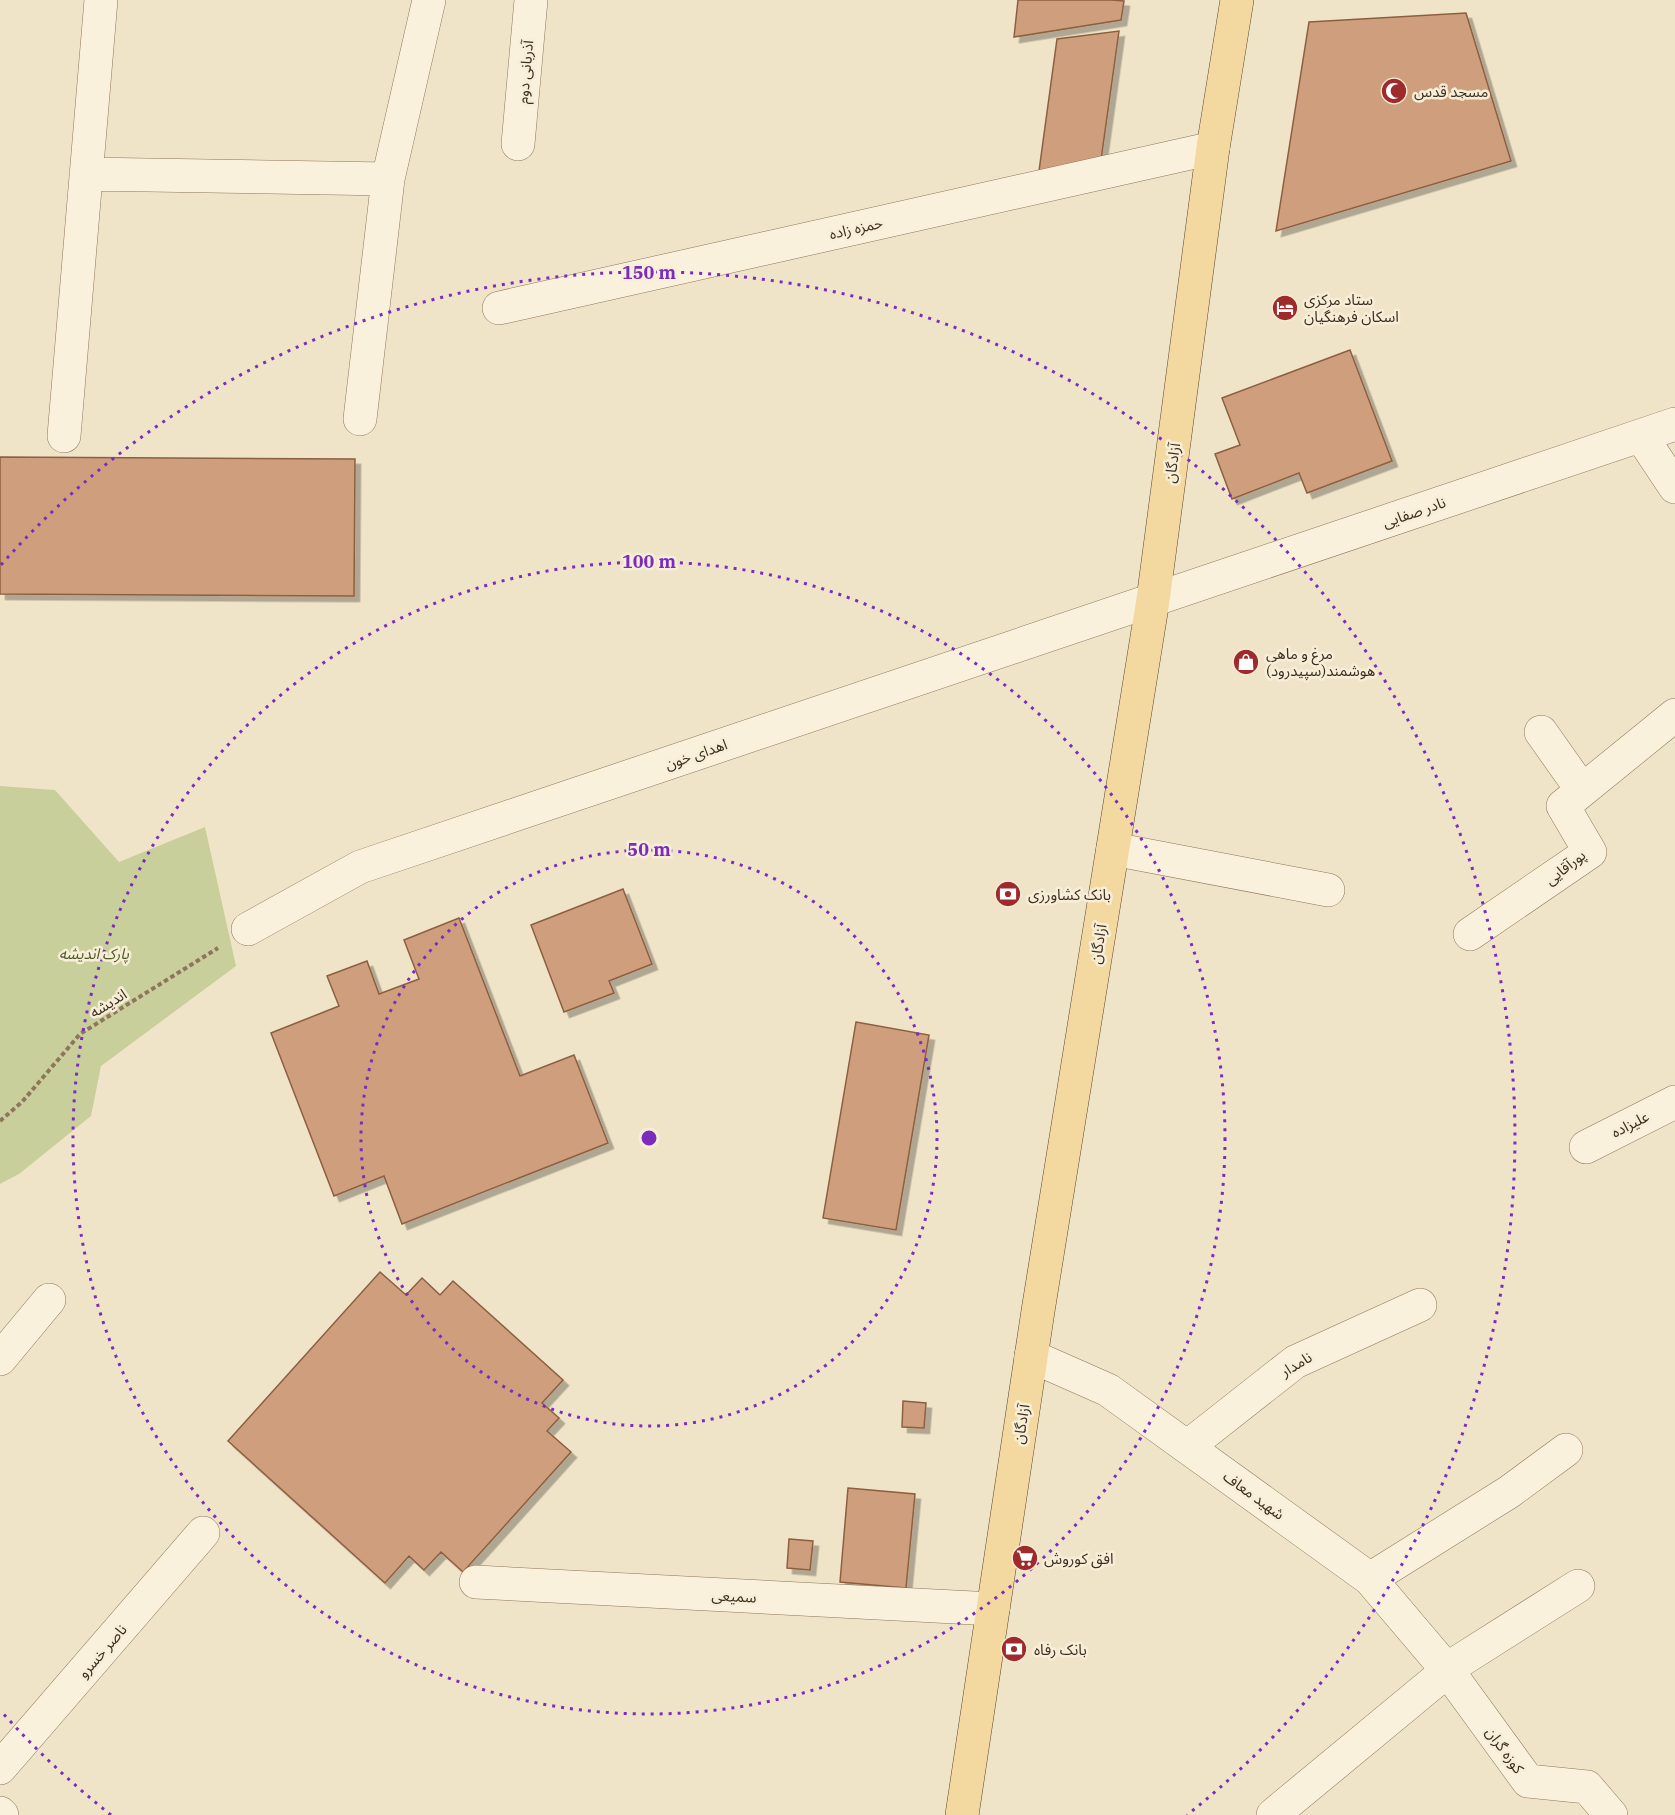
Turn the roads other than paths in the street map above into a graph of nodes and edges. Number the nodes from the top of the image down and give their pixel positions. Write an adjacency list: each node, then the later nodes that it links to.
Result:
1 (100, 0): 7 (street)
2 (429, 0): 8 (street)
3 (531, 0): 5 (street, آذربانی دوم)
4 (1237, 0): 6 (main road, آزادگان)
5 (518, 144)
6 (1214, 148): 9 (street, حمزه زاده); 15 (main road, آزادگان)
7 (86, 174): 8 (street); 12 (street)
8 (388, 179): 10 (street)
9 (499, 308)
10 (360, 418)
11 (1675, 424): 13 (street, نادر صفایی)
12 (64, 436)
13 (1641, 436): 14 (street); 15 (street, نادر صفایی)
14 (1675, 487)
15 (1153, 600): 19 (main road, آزادگان); 21 (street, اهدای خون)
16 (1675, 716): 18 (street, پورآقایی)
17 (1541, 732): 18 (street)
18 (1582, 790): 22 (street, پورآقایی)
19 (1113, 849): 20 (street); 27 (main road, آزادگان)
20 (1328, 890)
21 (248, 929)
22 (1470, 934)
23 (1675, 1102): 24 (street, علیزاده)
24 (1586, 1147)
25 (49, 1300): 28 (street)
26 (1420, 1305): 29 (street, نامدار)
27 (1031, 1356): 29 (street, شهید معاف); 35 (main road, آزادگان)
28 (0, 1359)
29 (1188, 1447): 32 (street, شهید معاف)
30 (1566, 1450): 32 (street)
31 (203, 1533): 37 (street, ناصر خسرو)
32 (1370, 1579): 36 (street, شهید معاف)
33 (476, 1582): 35 (street, سمیعی)
34 (1578, 1586): 36 (street)
35 (993, 1609): 38 (main road, آزادگان)
36 (1448, 1671): 39 (street); 40 (street, کوزه گران)
37 (0, 1768)
38 (962, 1815)
39 (1273, 1815)
40 (1611, 1815)

